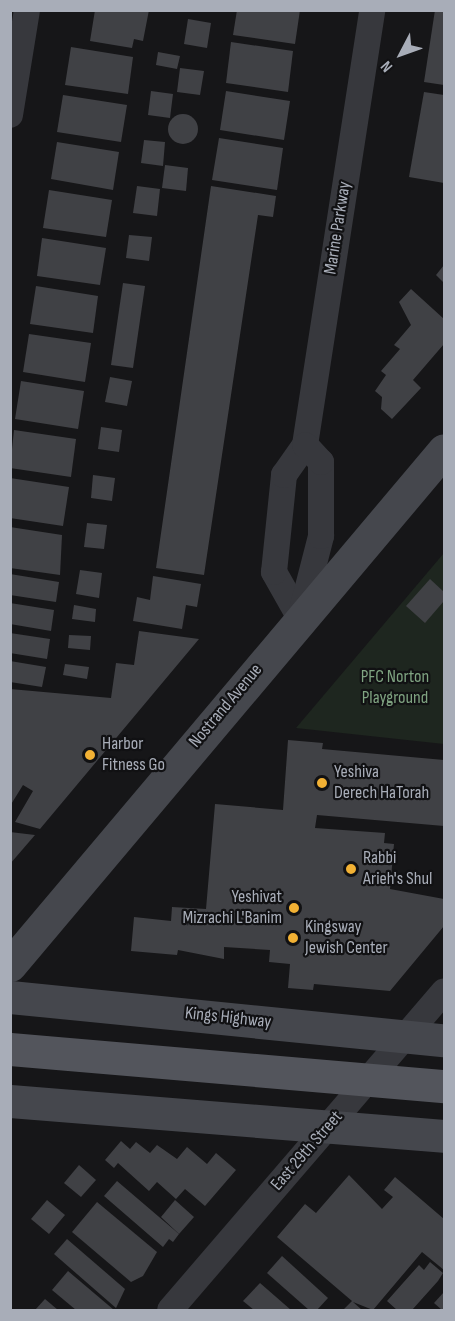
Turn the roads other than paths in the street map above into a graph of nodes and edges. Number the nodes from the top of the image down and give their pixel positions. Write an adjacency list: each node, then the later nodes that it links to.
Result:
1 (27, 10): 3 (street)
2 (372, 10): 4 (street, Marine Parkway)
3 (10, 115)
4 (305, 445): 6 (street); 6 (street, Marine Parkway)
5 (444, 450): 6 (street, Nostrand Avenue)
6 (300, 618): 7 (street, Nostrand Avenue)
7 (10, 965)
8 (444, 992): 10 (street, East 29th Street)
9 (10, 997): 10 (street, Kings Highway)
10 (407, 1035): 11 (street, Kings Highway); 13 (street, East 29th Street)
11 (444, 1040)
12 (10, 1049): 13 (main road)
13 (371, 1077): 14 (main road); 16 (street, East 29th Street)
14 (444, 1086)
15 (10, 1101): 16 (street)
16 (332, 1123): 17 (street); 18 (street, East 29th Street)
17 (444, 1136)
18 (170, 1311)

